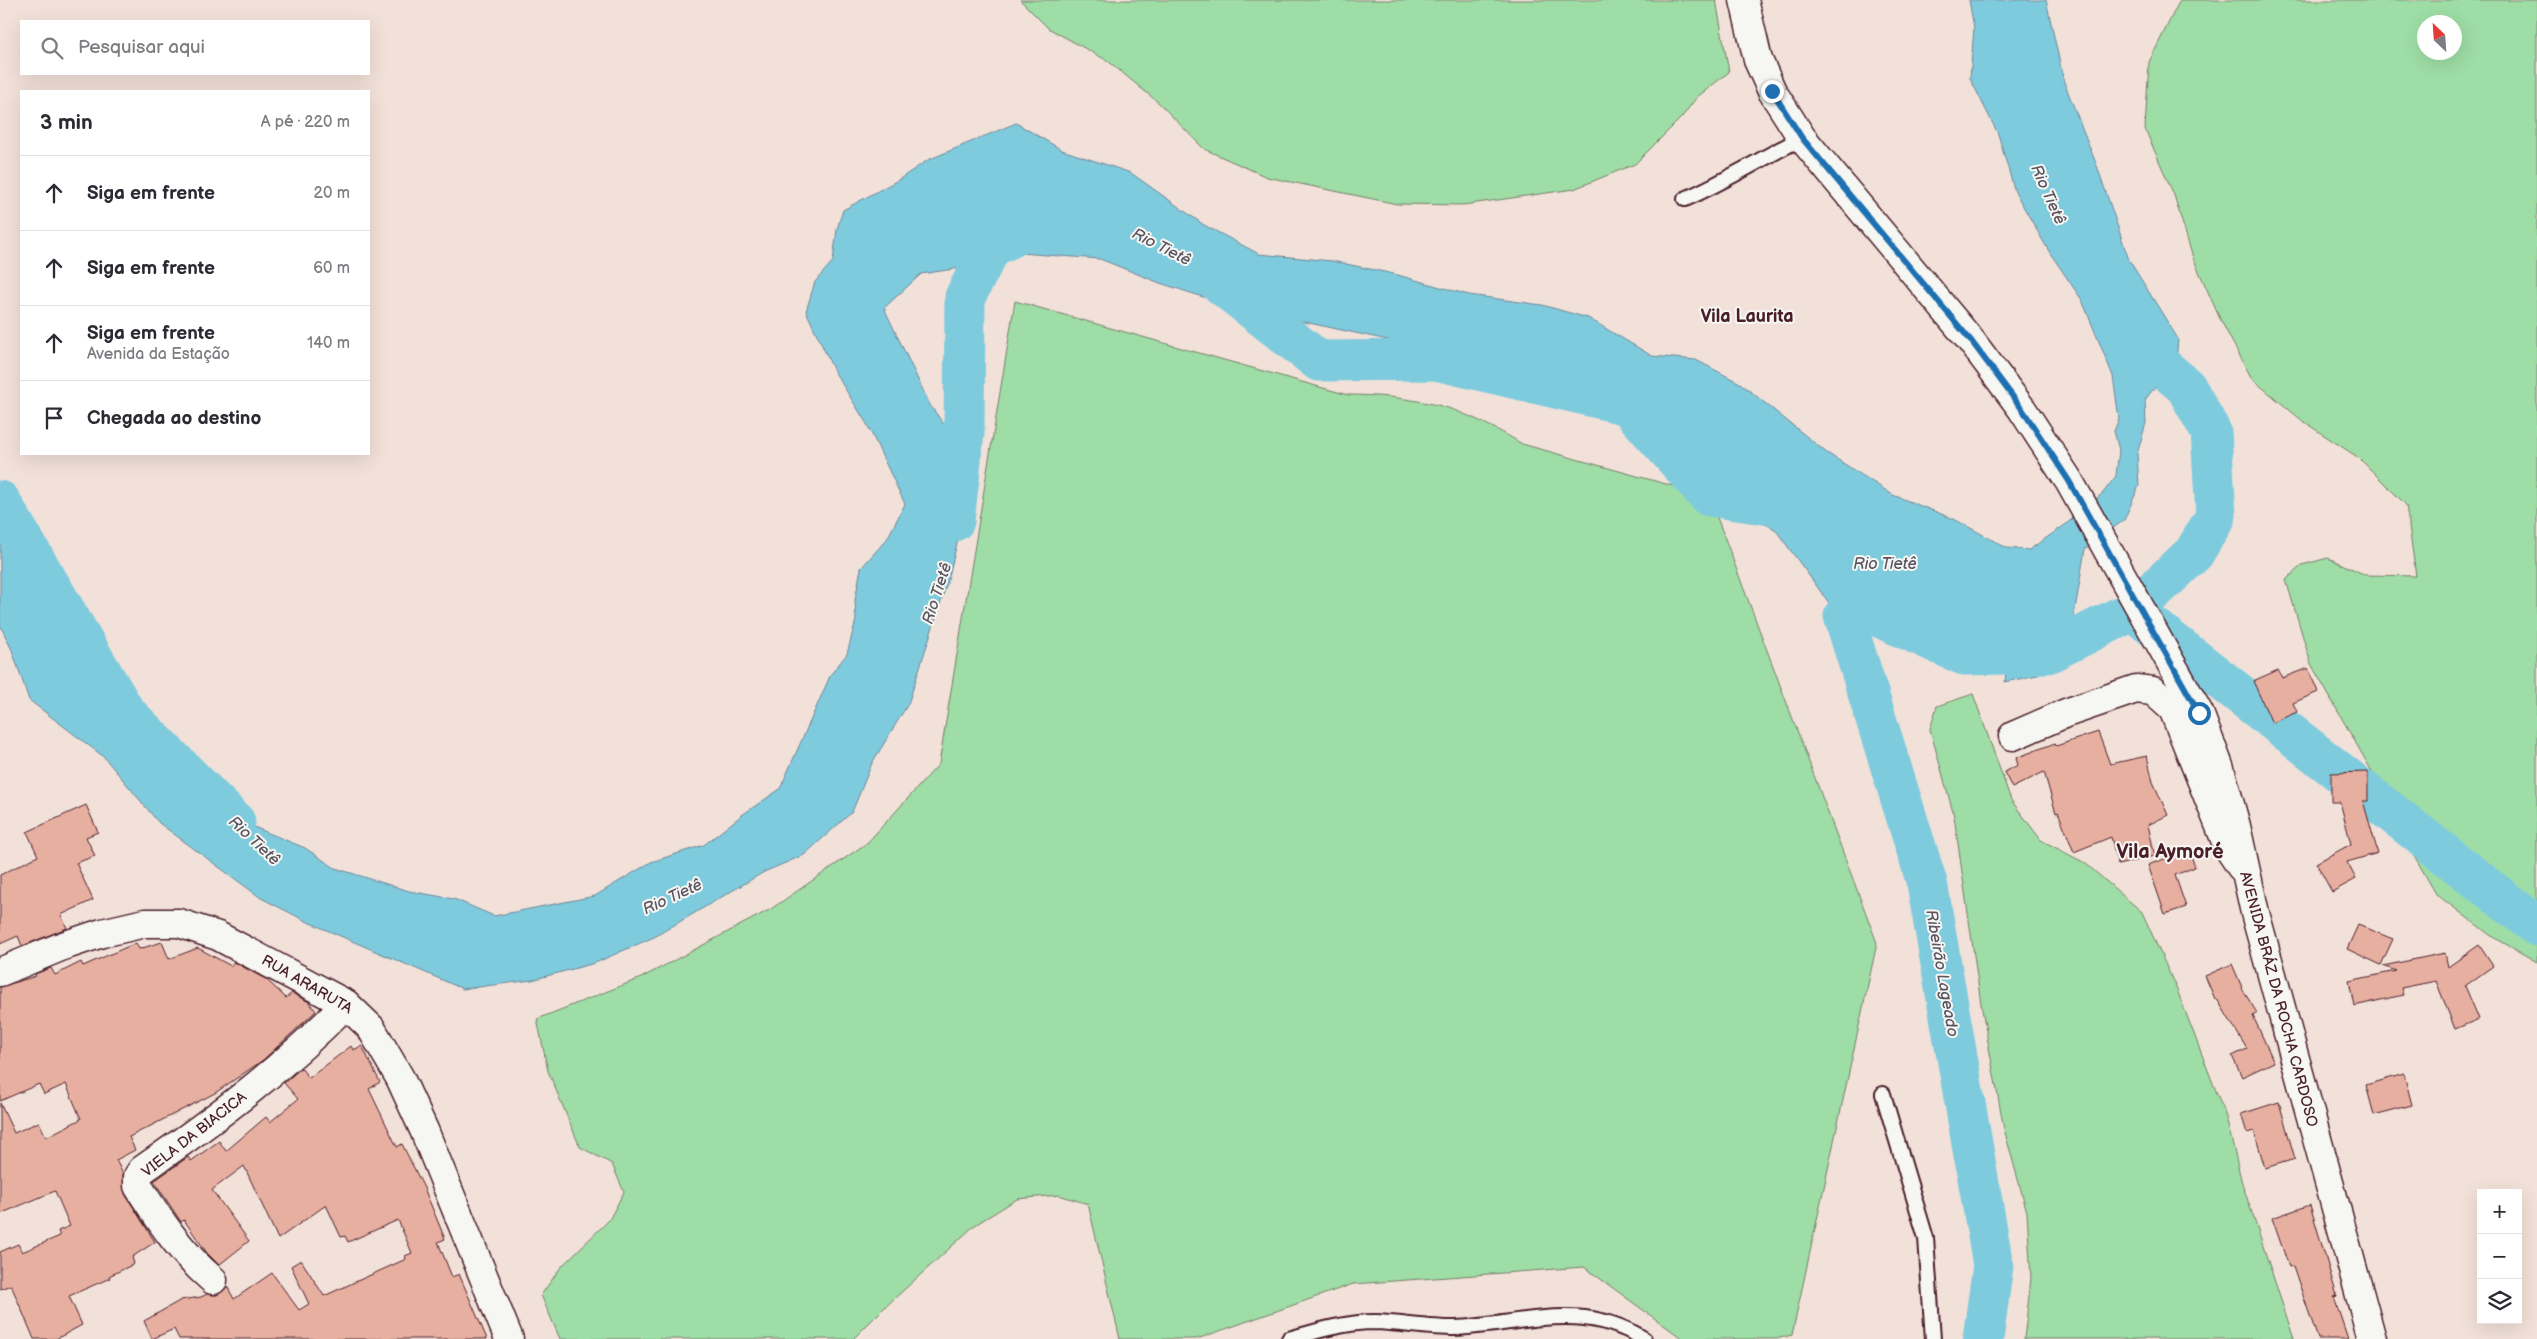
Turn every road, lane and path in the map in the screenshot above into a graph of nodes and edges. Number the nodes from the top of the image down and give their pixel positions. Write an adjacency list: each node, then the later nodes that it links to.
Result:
1 (1744, 0): 2 (street, AVENIDA BRÁZ DA ROCHA CARDOSO)
2 (1802, 138): 3 (lane); 5 (street, AVENIDA BRÁZ DA ROCHA CARDOSO)
3 (1686, 198)
4 (2014, 736): 5 (street)
5 (2247, 877): 14 (street, AVENIDA BRÁZ DA ROCHA CARDOSO)
6 (0, 972): 7 (street, RUA ARARUTA)
7 (346, 1004): 9 (street, VIELA DA BIACICA); 10 (street, RUA ARARUTA)
8 (1883, 1094): 13 (lane)
9 (213, 1280)
10 (509, 1339)
11 (1289, 1339): 12 (lane)
12 (1644, 1339)
13 (1932, 1339)
14 (2372, 1339)

